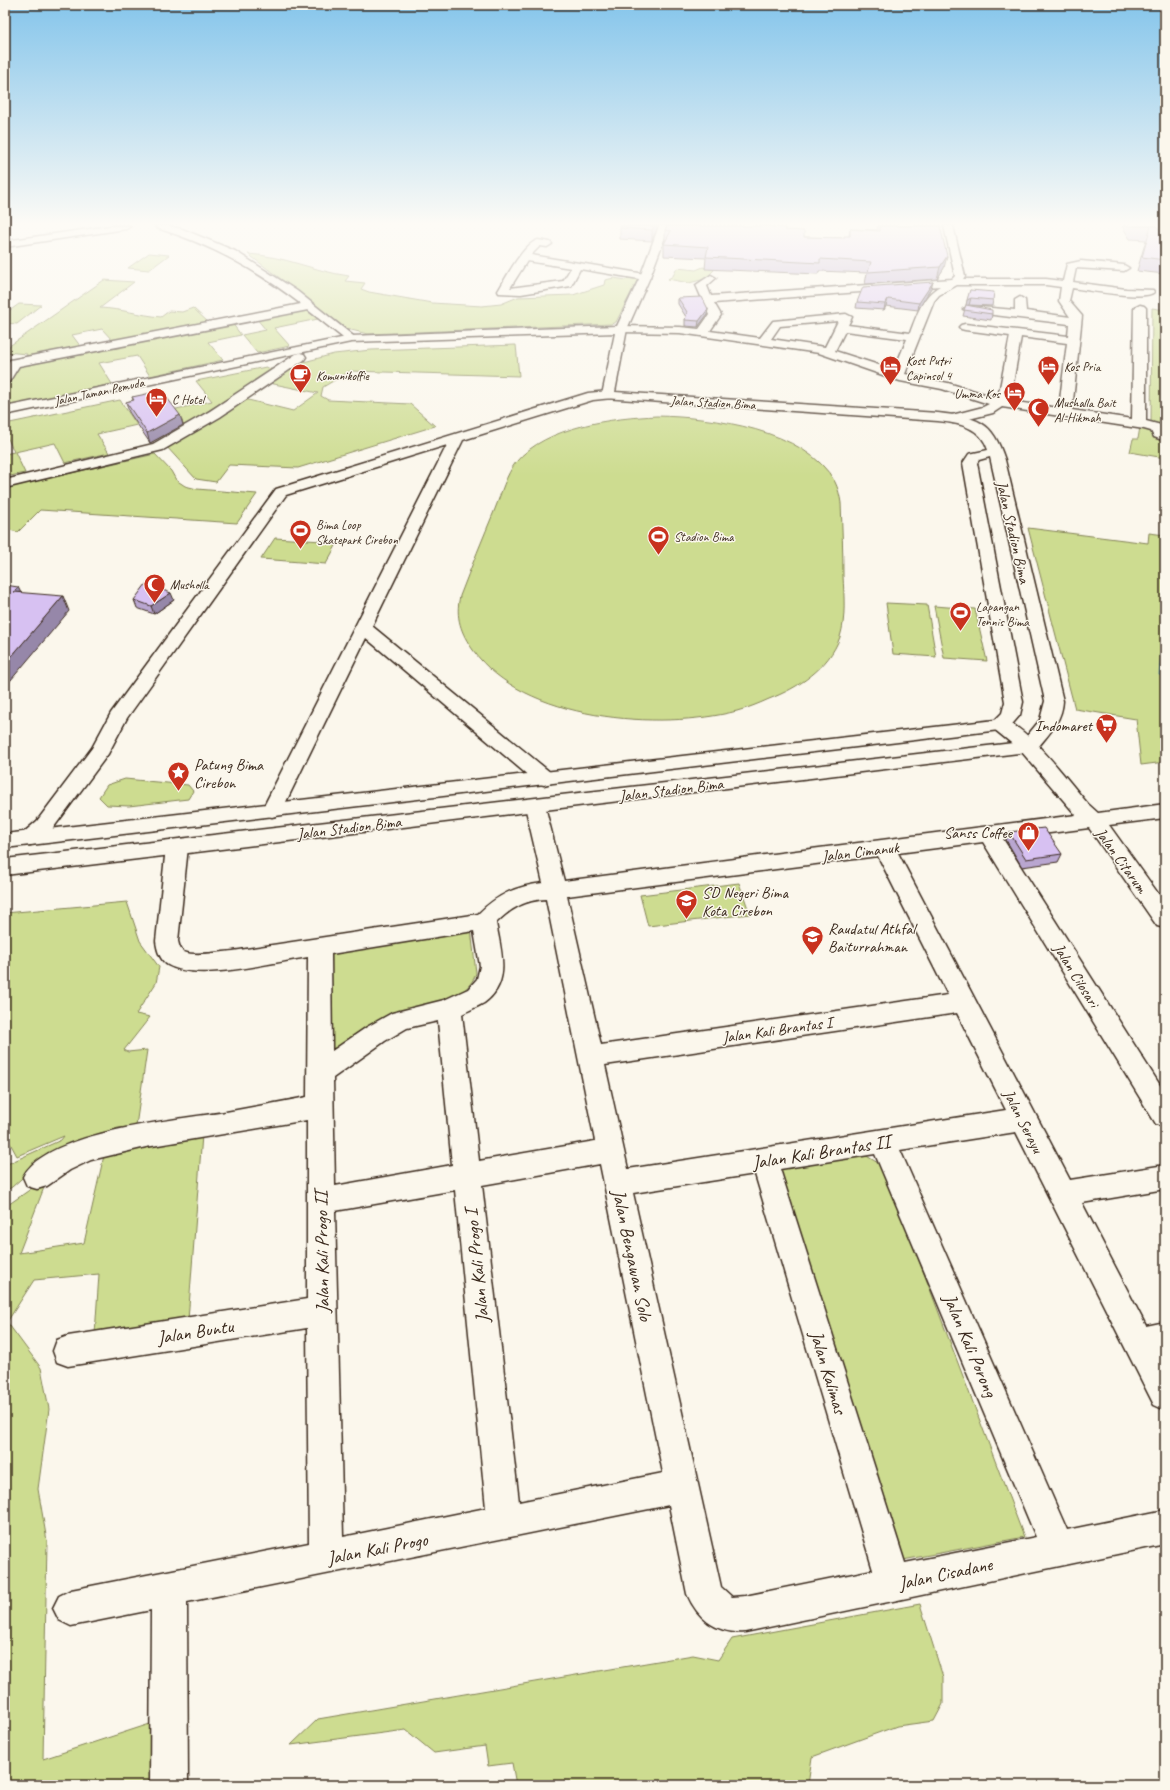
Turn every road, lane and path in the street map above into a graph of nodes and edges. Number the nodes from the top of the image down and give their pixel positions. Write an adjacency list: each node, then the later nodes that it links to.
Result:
1 (289, 310): 24 (street)
2 (313, 310): 19 (street)
3 (631, 310): 16 (street)
4 (713, 310): 17 (street)
5 (850, 310): 13 (street)
6 (925, 310): 18 (street)
7 (975, 310): 11 (street)
8 (1021, 310): 11 (street)
9 (1073, 310): 12 (street)
10 (1140, 310): 35 (street)
11 (1021, 314): 12 (street)
12 (1075, 321): 20 (street)
13 (844, 322): 18 (street); 21 (street); 22 (street)
14 (965, 327): 15 (street)
15 (1016, 333): 20 (street); 28 (street)
16 (620, 334): 17 (street); 19 (street, Jalan Taman Pemuda); 23 (street, Jalan Taman Pemuda); 27 (street)
17 (702, 334): 21 (street)
18 (914, 337): 25 (street)
19 (351, 339): 30 (street, Jalan Taman Pemuda)
20 (1073, 340): 31 (street)
21 (763, 342): 22 (street)
22 (828, 352): 25 (street)
23 (300, 357): 33 (street, Jalan Taman Pemuda); 39 (street, Jalan Taman Pemuda)
24 (10, 359): 26 (street)
25 (898, 375): 28 (street)
26 (5, 379)
27 (608, 395): 32 (street, Jalan Stadion Bima); 36 (street, Jalan Stadion Bima)
28 (1000, 403): 29 (street); 32 (street)
29 (1033, 408): 31 (street); 34 (street)
30 (5, 411)
31 (1065, 413): 35 (street)
32 (953, 419): 38 (street, Jalan Stadion Bima)
33 (5, 420)
34 (1028, 422)
35 (1139, 424): 37 (street)
36 (458, 437): 40 (street); 51 (street, Jalan Stadion Bima)
37 (1165, 438)
38 (996, 456): 41 (street, Jalan Stadion Bima); 42 (street, Jalan Stadion Bima)
39 (5, 484)
40 (364, 628): 43 (street); 46 (street)
41 (1001, 725): 42 (street, Jalan Citarum); 43 (street, Jalan Stadion Bima)
42 (1028, 747): 44 (street, Jalan Stadion Bima); 48 (street, Jalan Citarum)
43 (544, 778): 44 (street); 46 (street, Jalan Stadion Bima)
44 (576, 801): 45 (street, Jalan Stadion Bima)
45 (535, 806): 50 (street, Jalan Stadion Bima); 56 (street, Jalan Bengawan Solo)
46 (272, 810): 50 (street); 51 (street, Jalan Stadion Bima)
47 (1165, 811): 48 (street, Jalan Cimanuk)
48 (1094, 820): 49 (street, Jalan Cimanuk); 57 (street, Jalan Citarum)
49 (989, 834): 54 (street, Jalan Cimanuk); 66 (street, Jalan Cilosari)
50 (273, 836): 53 (street, Jalan Stadion Bima)
51 (30, 838): 52 (street, Jalan Stadion Bima); 55 (street)
52 (5, 841)
53 (177, 847): 55 (street, Jalan Stadion Bima); 60 (street)
54 (884, 848): 56 (street, Jalan Cimanuk); 61 (street, Jalan Serayu)
55 (14, 866)
56 (555, 890): 59 (street, Jalan Cimanuk); 63 (street, Jalan Bengawan Solo)
57 (1158, 899): 58 (street, Jalan Citarum)
58 (1165, 920)
59 (484, 921): 60 (street); 62 (street)
60 (319, 947): 64 (street, Jalan Kali Progo II)
61 (963, 1002): 63 (street, Jalan Kali Brantas I); 67 (street, Jalan Serayu)
62 (449, 1009): 64 (street); 71 (street, Jalan Kali Progo I)
63 (591, 1057): 69 (street, Jalan Bengawan Solo)
64 (321, 1073): 65 (street, Jalan Kali Progo II)
65 (320, 1106): 72 (street); 76 (street, Jalan Kali Progo II)
66 (1165, 1116)
67 (1024, 1119): 68 (street, Jalan Kali Brantas II); 75 (street, Jalan Serayu)
68 (883, 1141): 70 (street, Jalan Kali Brantas II); 84 (street, Jalan Kali Porong)
69 (610, 1150): 71 (street); 74 (street, Jalan Bengawan Solo)
70 (764, 1160): 74 (street, Jalan Kali Brantas II); 86 (street, Jalan Kalimas)
71 (466, 1174): 76 (street); 82 (street, Jalan Kali Progo I)
72 (37, 1177)
73 (1165, 1177): 75 (street)
74 (618, 1183): 81 (street, Jalan Bengawan Solo)
75 (1062, 1194): 78 (street, Jalan Serayu)
76 (320, 1201): 77 (street, Jalan Kali Progo II)
77 (322, 1311): 79 (street, Jalan Buntu); 85 (street, Jalan Kali Progo II)
78 (1152, 1340): 80 (street, Jalan Serayu)
79 (68, 1351)
80 (1165, 1394)
81 (683, 1486): 82 (street, Jalan Kali Progo); 89 (street, Jalan Bengawan Solo)
82 (504, 1522): 85 (street, Jalan Kali Progo)
83 (1165, 1527): 84 (street, Jalan Cisadane)
84 (1058, 1550): 86 (street, Jalan Cisadane)
85 (326, 1558): 87 (street, Jalan Kali Progo)
86 (894, 1583): 89 (street, Jalan Cisadane)
87 (169, 1589): 88 (street, Jalan Kali Progo); 90 (street)
88 (70, 1608)
89 (725, 1613)
90 (169, 1785)

